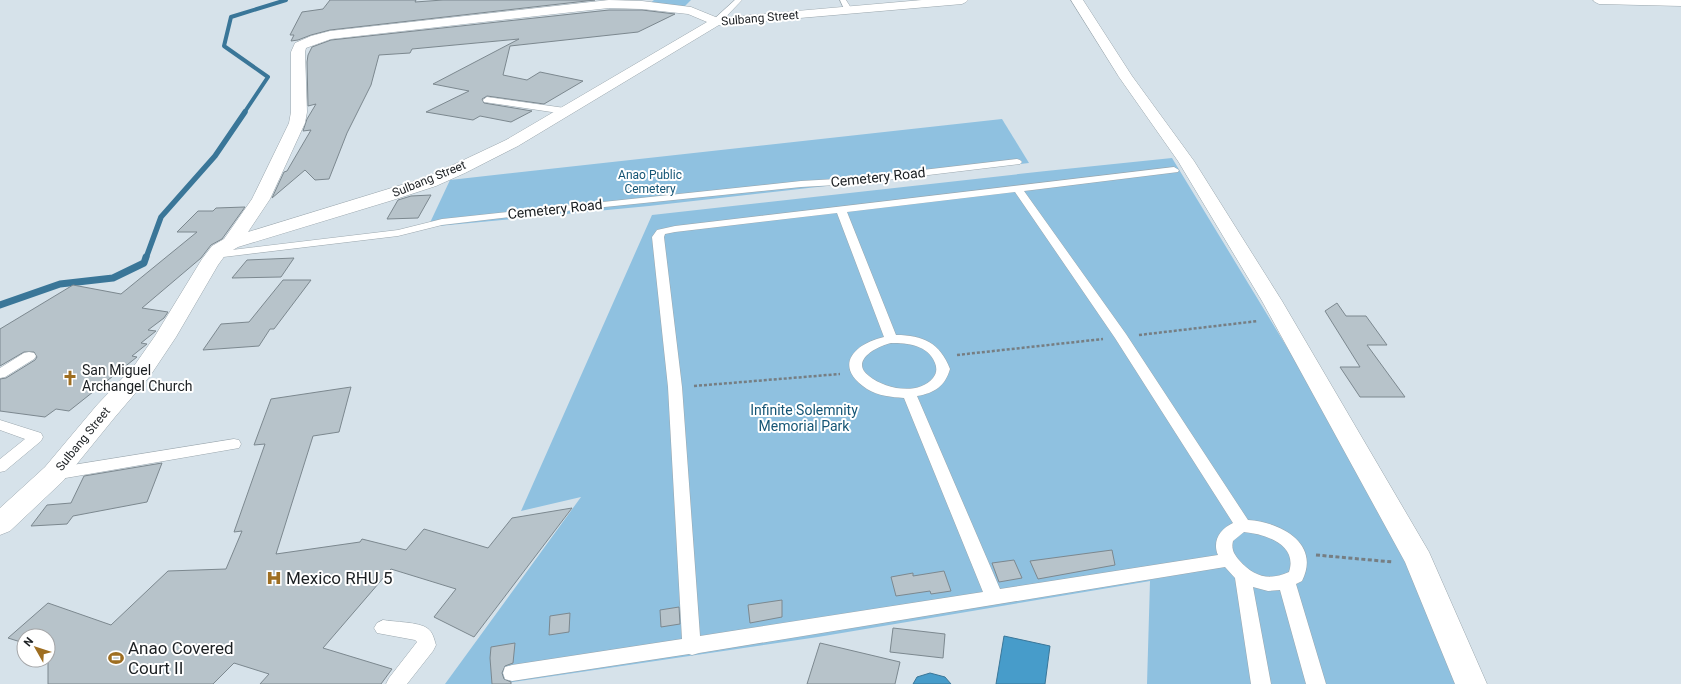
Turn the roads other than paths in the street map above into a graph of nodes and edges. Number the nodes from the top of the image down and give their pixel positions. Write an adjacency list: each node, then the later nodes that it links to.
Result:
1 (738, 0): 9 (lane)
2 (962, 0): 7 (street, Sulbang Street)
3 (1077, 0): 38 (street)
4 (1599, 0): 6 (street)
5 (645, 2): 8 (street); 9 (street)
6 (1681, 2)
7 (846, 5): 9 (street, Sulbang Street)
8 (528, 6): 16 (street)
9 (716, 22): 11 (street, Sulbang Street)
10 (487, 100): 11 (lane)
11 (565, 111): 16 (street, Sulbang Street)
12 (1017, 162): 17 (lane, Cemetery Road)
13 (1174, 170): 14 (lane)
14 (1018, 189): 15 (lane); 27 (lane)
15 (841, 210): 18 (lane); 33 (lane)
16 (231, 243): 17 (street, Sulbang Street)
17 (215, 255): 25 (street, Sulbang Street)
18 (891, 339): 21 (lane); 21 (lane)
19 (29, 356): 20 (lane)
20 (0, 374)
21 (909, 394): 31 (lane)
22 (0, 425): 24 (lane)
23 (234, 444): 25 (lane)
24 (0, 467)
25 (54, 474): 26 (street, Sulbang Street)
26 (0, 524)
27 (1243, 526): 28 (lane); 30 (lane)
28 (1229, 560): 29 (lane); 31 (lane)
29 (1244, 577): 30 (lane); 36 (lane)
30 (1286, 580): 37 (lane)
31 (994, 596): 33 (lane)
32 (383, 628): 35 (lane)
33 (692, 647): 34 (lane)
34 (512, 673)
35 (396, 684)
36 (1261, 684)
37 (1316, 684)
38 (1471, 684)

